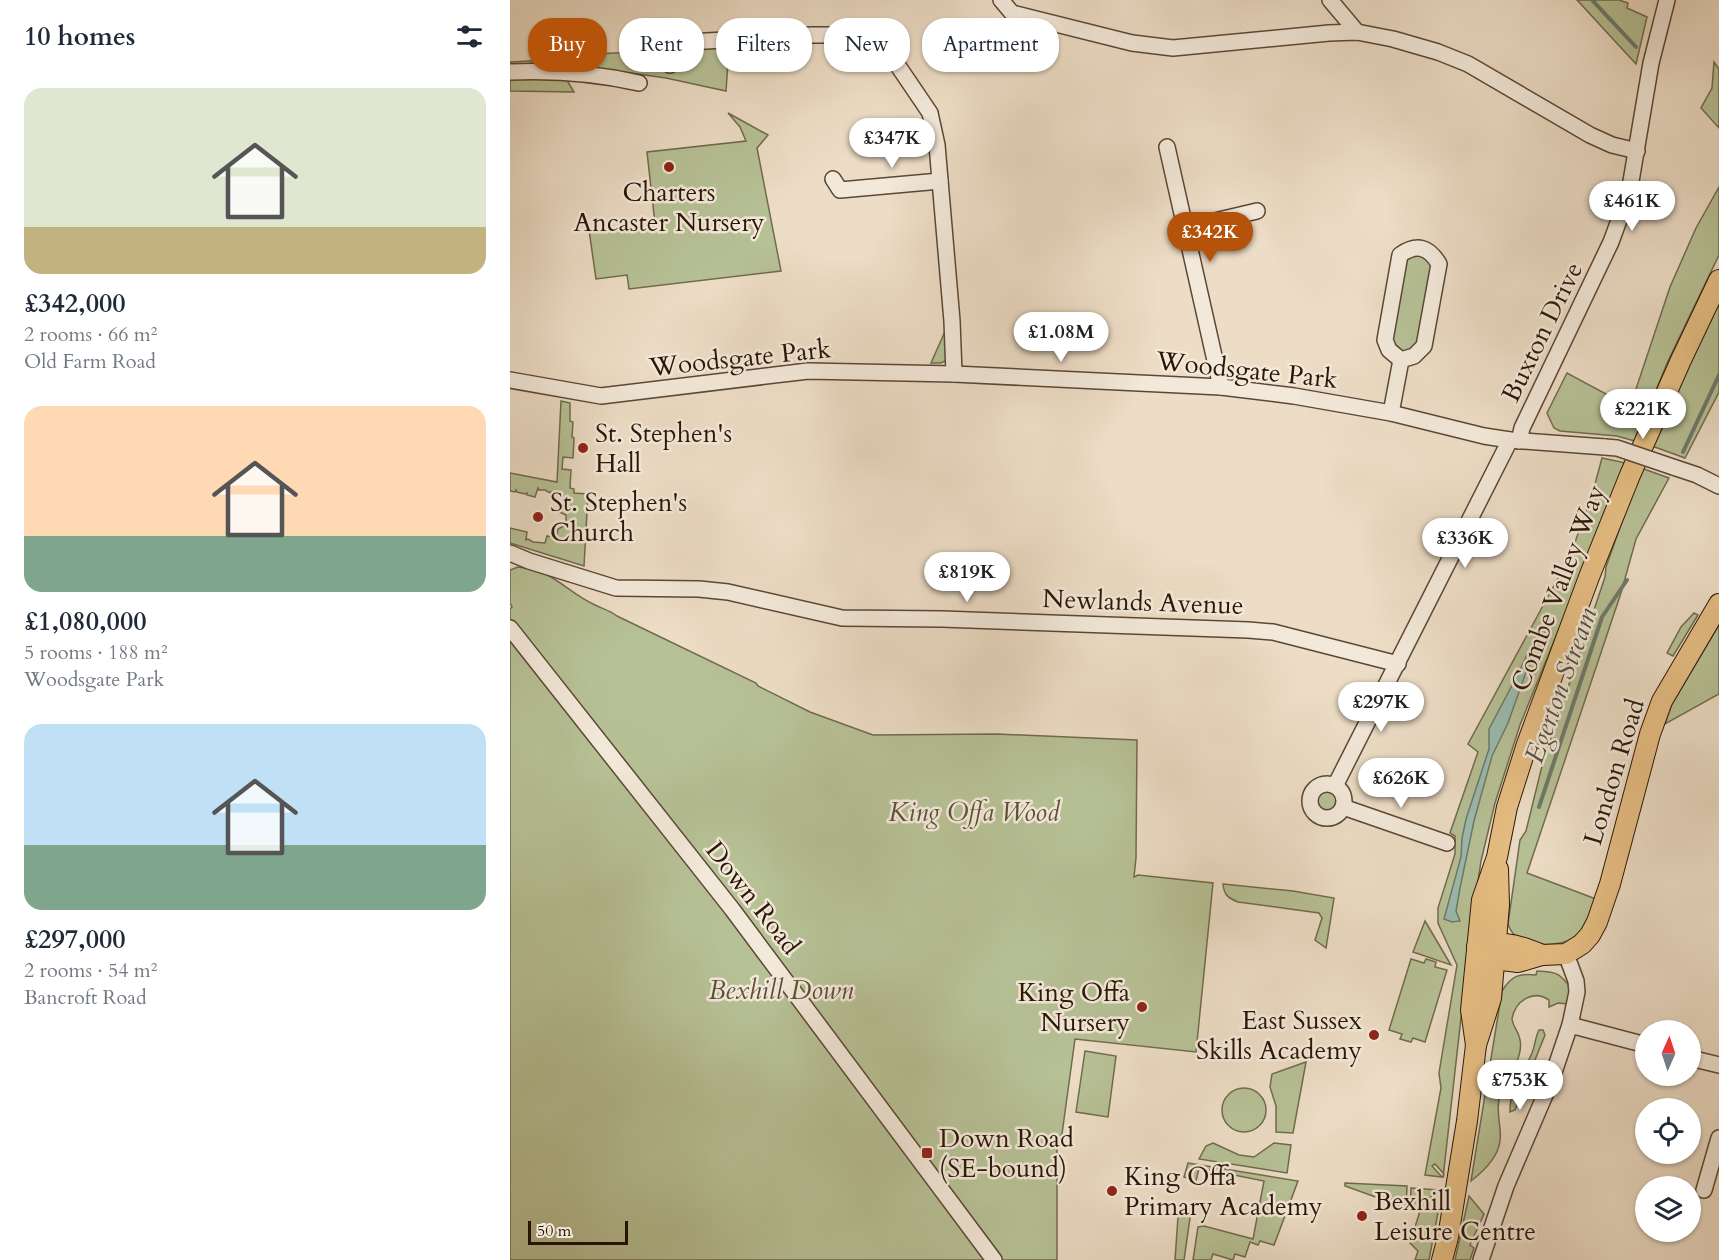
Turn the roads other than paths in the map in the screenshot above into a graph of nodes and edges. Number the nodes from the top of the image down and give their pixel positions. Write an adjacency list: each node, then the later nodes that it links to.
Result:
1 (1001, 0): 4 (street)
2 (1330, 0): 4 (street)
3 (1667, 0): 9 (street, Buxton Drive)
4 (1357, 32): 9 (street)
5 (704, 41): 10 (street)
6 (510, 72): 7 (street)
7 (639, 82)
8 (1167, 147): 13 (street)
9 (1637, 151): 20 (street, Buxton Drive)
10 (940, 181): 11 (street); 16 (street)
11 (836, 191)
12 (1257, 212): 13 (street)
13 (1185, 228): 18 (street)
14 (1719, 280): 31 (main road, Combe Valley Way)
15 (1401, 360): 15 (street); 19 (street)
16 (954, 374): 17 (street, Woodsgate Park); 18 (street, Woodsgate Park)
17 (510, 380)
18 (1221, 387): 19 (street, Woodsgate Park)
19 (1391, 413): 20 (street, Woodsgate Park)
20 (1515, 440): 21 (street, Woodsgate Park, bridge); 27 (street, Buxton Drive)
21 (1719, 486)
22 (510, 553): 23 (street, Newlands Avenue)
23 (529, 561): 24 (street, Newlands Avenue); 27 (street, Newlands Avenue)
24 (510, 565)
25 (1719, 604): 34 (main road, London Road)
26 (510, 628): 42 (street, Down Road)
27 (1398, 664): 28 (street, Buxton Drive)
28 (1335, 786): 29 (street); 29 (street)
29 (1343, 807): 30 (street)
30 (1448, 843)
31 (1497, 857): 32 (main road, Combe Valley Way); 33 (main road, Combe Valley Way)
32 (1477, 947): 33 (main road); 37 (main road, Combe Valley Way)
33 (1495, 951): 34 (main road); 37 (main road, Combe Valley Way)
34 (1566, 954): 35 (street)
35 (1570, 1025): 36 (street); 44 (street)
36 (1635, 1042)
37 (1476, 1044): 43 (main road, Combe Valley Way)
38 (1701, 1061): 39 (street)
39 (1719, 1065)
40 (1719, 1138): 41 (street)
41 (1704, 1190)
42 (994, 1260)
43 (1442, 1260)
44 (1481, 1260)

